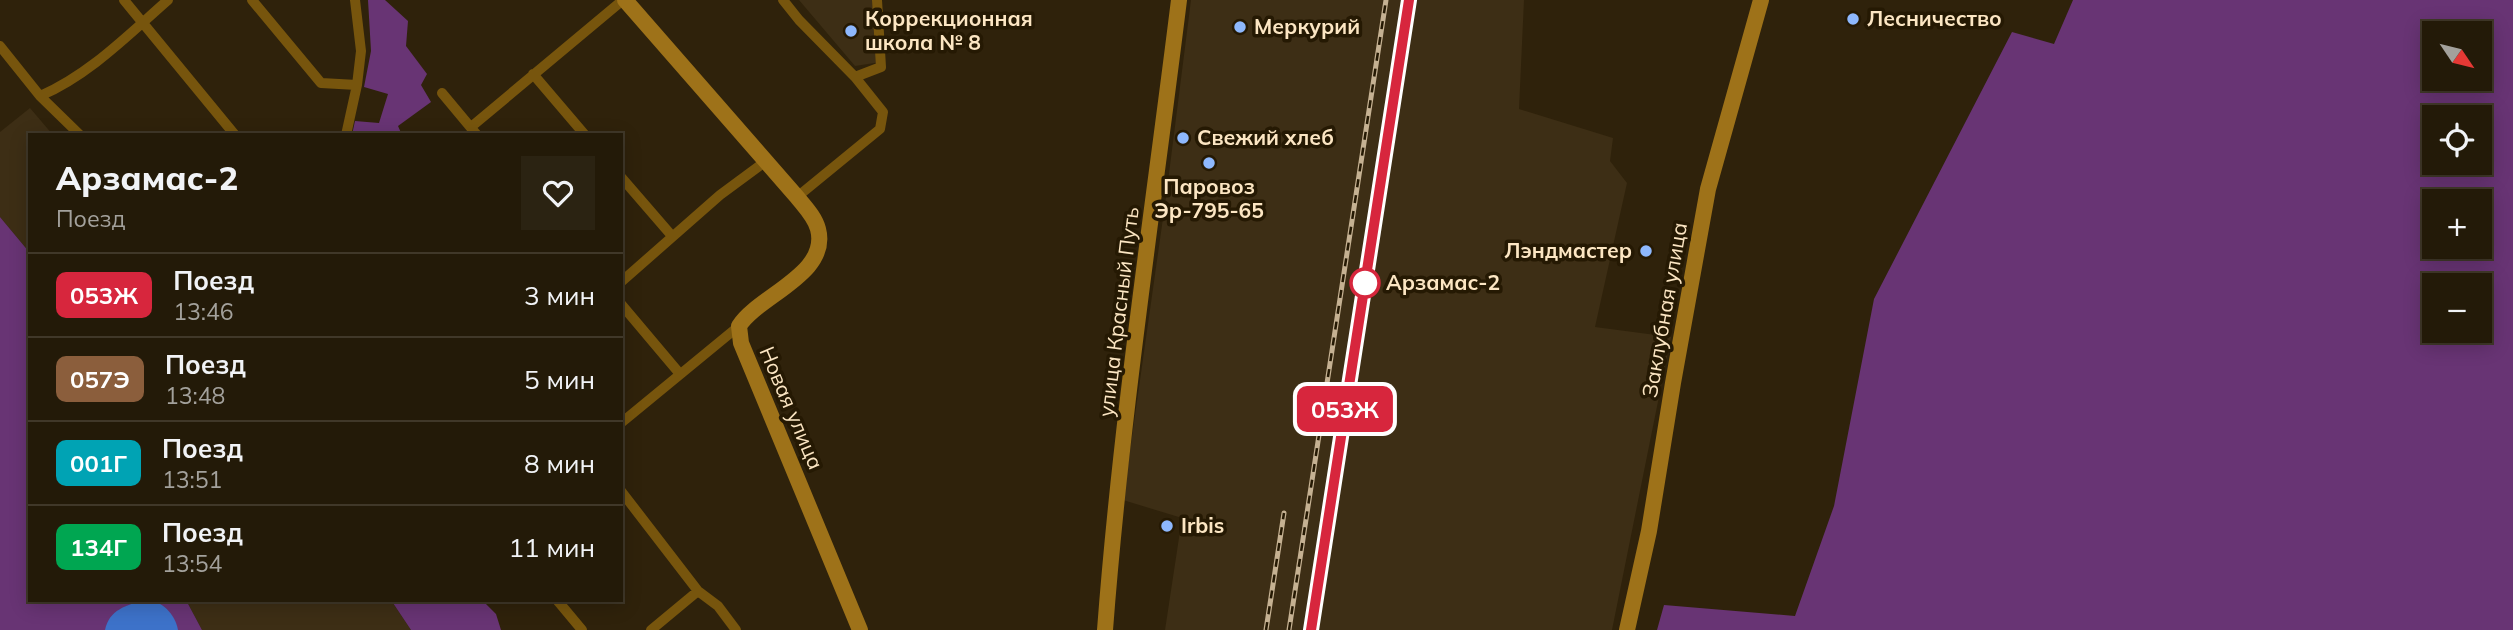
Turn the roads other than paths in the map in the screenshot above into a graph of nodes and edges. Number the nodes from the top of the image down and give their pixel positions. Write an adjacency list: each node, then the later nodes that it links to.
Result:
1 (124, 0): 10 (street)
2 (168, 0): 10 (street)
3 (252, 0): 14 (street)
4 (355, 0): 14 (street)
5 (624, 0): 12 (street, Новая улица); 22 (main road, Новая улица)
6 (783, 0): 13 (street)
7 (877, 0): 13 (street)
8 (1179, 0): 38 (main road, улица Красный Путь)
9 (1760, 0): 39 (main road, Заклубная улица)
10 (143, 22): 16 (street); 19 (street)
11 (0, 46): 16 (street)
12 (533, 74): 17 (street, Новая улица); 21 (street)
13 (855, 76): 24 (street)
14 (357, 85): 20 (street)
15 (442, 93): 17 (street)
16 (40, 96): 18 (street)
17 (474, 131)
18 (78, 133)
19 (233, 133)
20 (346, 133)
21 (583, 133)
22 (766, 161): 24 (main road, Новая улица); 25 (street)
23 (623, 179): 25 (street)
24 (797, 197): 28 (main road, Новая улица)
25 (672, 236): 26 (street)
26 (623, 280)
27 (623, 306): 29 (street)
28 (739, 326): 29 (street); 37 (main road, Новая улица)
29 (680, 374): 30 (street)
30 (623, 420)
31 (623, 494): 32 (street)
32 (698, 591): 35 (street); 36 (street)
33 (559, 602): 34 (street)
34 (582, 630)
35 (651, 630)
36 (736, 630)
37 (860, 630)
38 (1105, 630)
39 (1627, 630)

